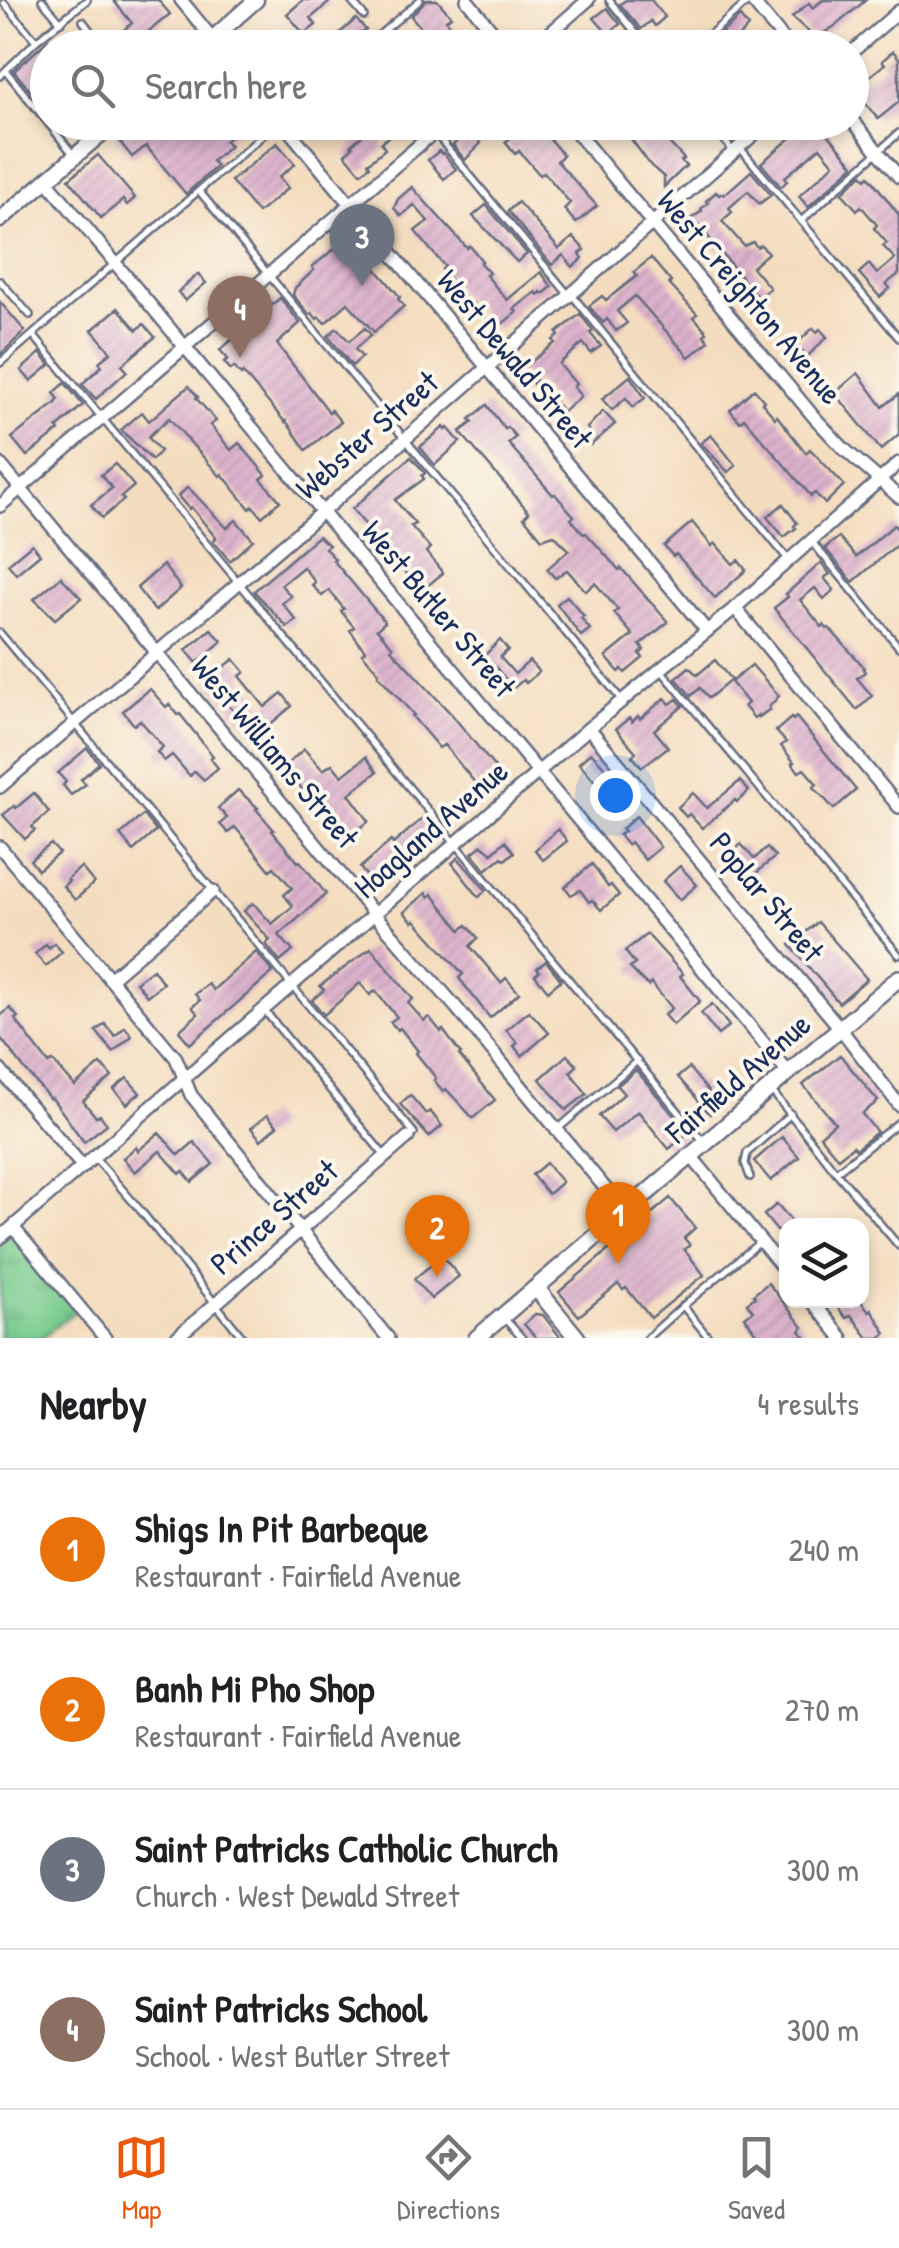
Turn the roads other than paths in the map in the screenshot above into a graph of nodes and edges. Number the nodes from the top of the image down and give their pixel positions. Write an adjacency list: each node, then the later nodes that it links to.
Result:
1 (42, 0): 15 (lane)
2 (87, 0): 15 (lane)
3 (181, 0): 18 (street)
4 (256, 0): 19 (street)
5 (420, 0): 20 (lane)
6 (466, 0): 21 (street)
7 (588, 0): 22 (street)
8 (609, 0): 23 (lane)
9 (751, 0): 24 (lane); 25 (street)
10 (354, 1): 13 (lane)
11 (4, 2): 26 (lane)
12 (899, 11): 27 (street)
13 (364, 16)
14 (83, 21): 17 (lane)
15 (60, 22): 16 (lane)
16 (50, 30)
17 (90, 30)
18 (202, 30)
19 (226, 30)
20 (385, 30)
21 (491, 30)
22 (553, 30)
23 (633, 30)
24 (715, 30)
25 (776, 30)
26 (30, 34)
27 (869, 37)
28 (30, 47): 29 (lane)
29 (3, 73): 30 (lane)
30 (30, 104)
31 (899, 134): 43 (lane)
32 (60, 140): 44 (lane)
33 (94, 140): 44 (street)
34 (259, 140): 47 (lane)
35 (295, 140): 48 (street, West Dewald Street)
36 (418, 140): 48 (street)
37 (440, 140): 55 (lane)
38 (583, 140): 51 (street, West Creighton Avenue)
39 (727, 140): 42 (lane)
40 (748, 140): 42 (street, Webster Street)
41 (869, 140): 43 (street)
42 (737, 150): 50 (lane); 51 (street, Webster Street)
43 (878, 151): 45 (street); 50 (lane)
44 (75, 157): 46 (street)
45 (899, 177)
46 (46, 182): 49 (street); 52 (street, West Butler Street)
47 (199, 191): 52 (lane); 53 (lane)
48 (350, 205): 53 (street); 61 (street, West Dewald Street)
49 (0, 220)
50 (801, 221): 58 (lane)
51 (652, 224): 55 (street, Webster Street); 66 (street, West Creighton Avenue)
52 (116, 263): 57 (lane); 59 (street, West Butler Street)
53 (269, 275): 59 (street); 63 (lane)
54 (0, 281): 56 (lane)
55 (570, 295): 61 (street, Webster Street); 72 (lane)
56 (30, 315)
57 (33, 335): 60 (lane); 62 (lane)
58 (899, 338)
59 (186, 346): 62 (street); 70 (street, West Butler Street)
60 (0, 364)
61 (486, 367): 63 (street, Webster Street); 75 (street, West Dewald Street)
62 (102, 418): 67 (street); 73 (lane)
63 (404, 439): 70 (street, Webster Street); 82 (lane)
64 (899, 463): 66 (street, Hoagland Avenue)
65 (0, 464): 67 (street, West Williams Street)
66 (878, 480): 68 (street, West Creighton Avenue); 71 (street, Hoagland Avenue)
67 (20, 489): 69 (street); 80 (street, West Williams Street)
68 (899, 497)
69 (0, 506)
70 (322, 511): 73 (street, Webster Street); 85 (street, West Butler Street)
71 (811, 540): 72 (street, Hoagland Avenue); 78 (lane)
72 (789, 560): 74 (street, Hoagland Avenue)
73 (238, 582): 80 (street, Webster Street); 88 (lane)
74 (735, 608): 75 (street, Hoagland Avenue); 87 (street)
75 (707, 631): 81 (street, Hoagland Avenue)
76 (0, 633): 77 (lane)
77 (8, 644): 79 (lane); 83 (lane)
78 (899, 647)
79 (0, 651)
80 (156, 652): 83 (street, Webster Street); 91 (street, West Williams Street)
81 (660, 670): 82 (street, Hoagland Avenue); 92 (lane)
82 (622, 701): 84 (street, Hoagland Avenue)
83 (73, 723): 86 (street, Webster Street); 90 (lane)
84 (589, 728): 85 (street, Hoagland Avenue); 97 (street, Poplar Street)
85 (538, 772): 88 (street, Hoagland Avenue); 100 (street, West Butler Street)
86 (0, 787)
87 (899, 807)
88 (456, 844): 91 (street, Hoagland Avenue); 98 (lane)
89 (0, 847): 94 (street)
90 (213, 891): 94 (street); 95 (lane)
91 (374, 915): 95 (street, Hoagland Avenue); 106 (street, West Williams Street)
92 (899, 956)
93 (899, 978): 97 (main road, Fairfield Avenue)
94 (110, 979): 101 (street)
95 (292, 986): 96 (street, Hoagland Avenue); 107 (lane)
96 (264, 1010): 101 (street, Hoagland Avenue); 111 (lane)
97 (840, 1028): 100 (main road, Fairfield Avenue); 103 (street, Poplar Street)
98 (637, 1061): 106 (lane); 108 (lane)
99 (0, 1070): 112 (street)
100 (788, 1072): 102 (main road, Fairfield Avenue)
101 (186, 1077): 110 (street, Hoagland Avenue); 117 (street)
102 (770, 1088): 104 (lane); 108 (main road, Fairfield Avenue)
103 (899, 1105)
104 (790, 1114): 113 (lane); 114 (lane)
105 (899, 1122): 113 (lane)
106 (557, 1130): 115 (street, West Williams Street)
107 (408, 1137): 111 (street, Prince Street)
108 (706, 1143): 109 (main road, Fairfield Avenue)
109 (691, 1156): 115 (main road, Fairfield Avenue); 119 (street)
110 (94, 1157): 112 (street, Hoagland Avenue); 123 (lane)
111 (385, 1158): 117 (street, Prince Street)
112 (83, 1167): 116 (street, Hoagland Avenue)
113 (836, 1172): 120 (lane)
114 (750, 1177)
115 (624, 1212): 122 (main road, Fairfield Avenue)
116 (13, 1227): 118 (street, Hoagland Avenue); 127 (street)
117 (302, 1231): 123 (street, Prince Street); 130 (street)
118 (0, 1238)
119 (762, 1242): 121 (street); 124 (lane)
120 (899, 1246)
121 (779, 1263)
122 (536, 1289): 126 (main road, Fairfield Avenue); 133 (main road)
123 (215, 1305): 128 (street, Prince Street); 129 (lane)
124 (682, 1306): 134 (lane); 135 (lane)
125 (818, 1308): 136 (street)
126 (503, 1316): 131 (main road, Fairfield Avenue); 132 (lane)
127 (105, 1338)
128 (176, 1338)
129 (243, 1338)
130 (388, 1338)
131 (477, 1338)
132 (522, 1338)
133 (578, 1338)
134 (647, 1338)
135 (709, 1338)
136 (842, 1338)

